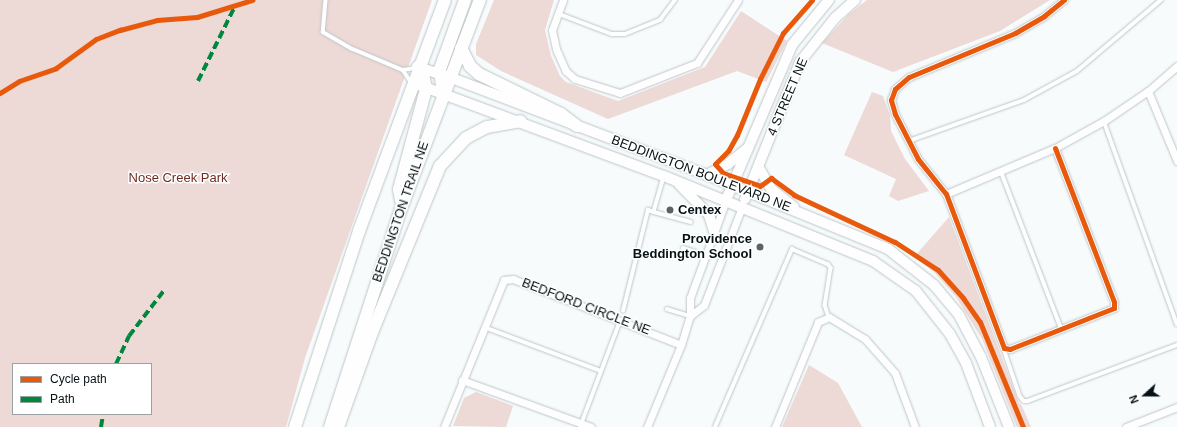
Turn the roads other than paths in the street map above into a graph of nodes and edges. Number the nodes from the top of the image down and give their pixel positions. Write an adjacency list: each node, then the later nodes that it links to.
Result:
1 (326, 0): 16 (lane)
2 (445, 0): 15 (main road)
3 (466, 0): 17 (main road)
4 (480, 0): 13 (main road)
5 (563, 0): 12 (street)
6 (675, 0): 12 (lane)
7 (738, 0): 12 (street)
8 (829, 0): 26 (main road, 4 STREET NE)
9 (1064, 0): 25 (street)
10 (1161, 0): 25 (lane)
11 (850, 2): 29 (main road, 4 STREET NE)
12 (559, 14)
13 (461, 48): 17 (main road); 24 (main road)
14 (1177, 66): 20 (street)
15 (418, 67): 16 (lane); 17 (main road, BEDDINGTON BOULEVARD NE); 18 (main road); 19 (main road)
16 (403, 70): 18 (lane)
17 (444, 75): 21 (main road); 24 (main road, BEDDINGTON BOULEVARD NE)
18 (412, 82): 19 (main road, BEDDINGTON BOULEVARD NE); 61 (main road)
19 (426, 89): 21 (main road, BEDDINGTON BOULEVARD NE); 38 (main road)
20 (1148, 91): 22 (street); 28 (street)
21 (443, 94): 23 (main road, BEDDINGTON BOULEVARD NE); 38 (main road, BEDDINGTON TRAIL NE)
22 (1104, 121): 27 (street); 51 (lane)
23 (520, 122): 32 (main road, BEDDINGTON BOULEVARD NE); 63 (main road)
24 (577, 126): 31 (main road, BEDDINGTON BOULEVARD NE)
25 (908, 141): 36 (street)
26 (750, 147): 31 (main road); 34 (main road, 4 STREET NE)
27 (1055, 148): 30 (street); 53 (street)
28 (1177, 161)
29 (759, 168): 35 (main road, 4 STREET NE); 41 (main road)
30 (1001, 170): 36 (street); 53 (lane)
31 (707, 175): 34 (main road, BEDDINGTON BOULEVARD NE)
32 (664, 176): 33 (main road, BEDDINGTON BOULEVARD NE); 40 (lane)
33 (674, 180): 37 (main road, BEDDINGTON BOULEVARD NE); 43 (main road)
34 (732, 186): 35 (main road, BEDDINGTON BOULEVARD NE); 37 (main road, 4 STREET NE)
35 (748, 193): 39 (main road, 4 STREET NE); 41 (main road, BEDDINGTON BOULEVARD NE)
36 (946, 194): 56 (street)
37 (726, 200): 39 (main road, BEDDINGTON BOULEVARD NE); 43 (street)
38 (402, 206): 62 (main road, BEDDINGTON TRAIL NE)
39 (742, 207): 48 (street); 70 (main road, BEDDINGTON BOULEVARD NE)
40 (654, 212): 42 (lane); 47 (lane)
41 (802, 213): 71 (main road, BEDDINGTON BOULEVARD NE)
42 (691, 222)
43 (714, 231): 45 (street)
44 (684, 248): 45 (lane)
45 (706, 255): 48 (street)
46 (667, 309): 48 (lane)
47 (623, 311)
48 (690, 316): 54 (street)
49 (829, 317): 67 (lane); 68 (street); 69 (street)
50 (620, 320): 52 (street, BEDFORD CIRCLE NE); 54 (street, BEDFORD CIRCLE NE); 57 (lane)
51 (1177, 324)
52 (484, 327): 57 (lane); 58 (street, BEDFORD CIRCLE NE)
53 (1062, 330): 56 (street)
54 (681, 345): 66 (street)
55 (1177, 345): 56 (lane)
56 (1004, 348)
57 (601, 371): 60 (lane)
58 (462, 380): 60 (street); 64 (street, BEDFORD CIRCLE NE)
59 (1177, 407): 72 (street)
60 (581, 425): 65 (street)
61 (296, 427)
62 (330, 427)
63 (338, 427)
64 (444, 427)
65 (591, 427)
66 (647, 427)
67 (715, 427)
68 (775, 427)
69 (915, 427)
70 (990, 427)
71 (1009, 427)
72 (1126, 427)

